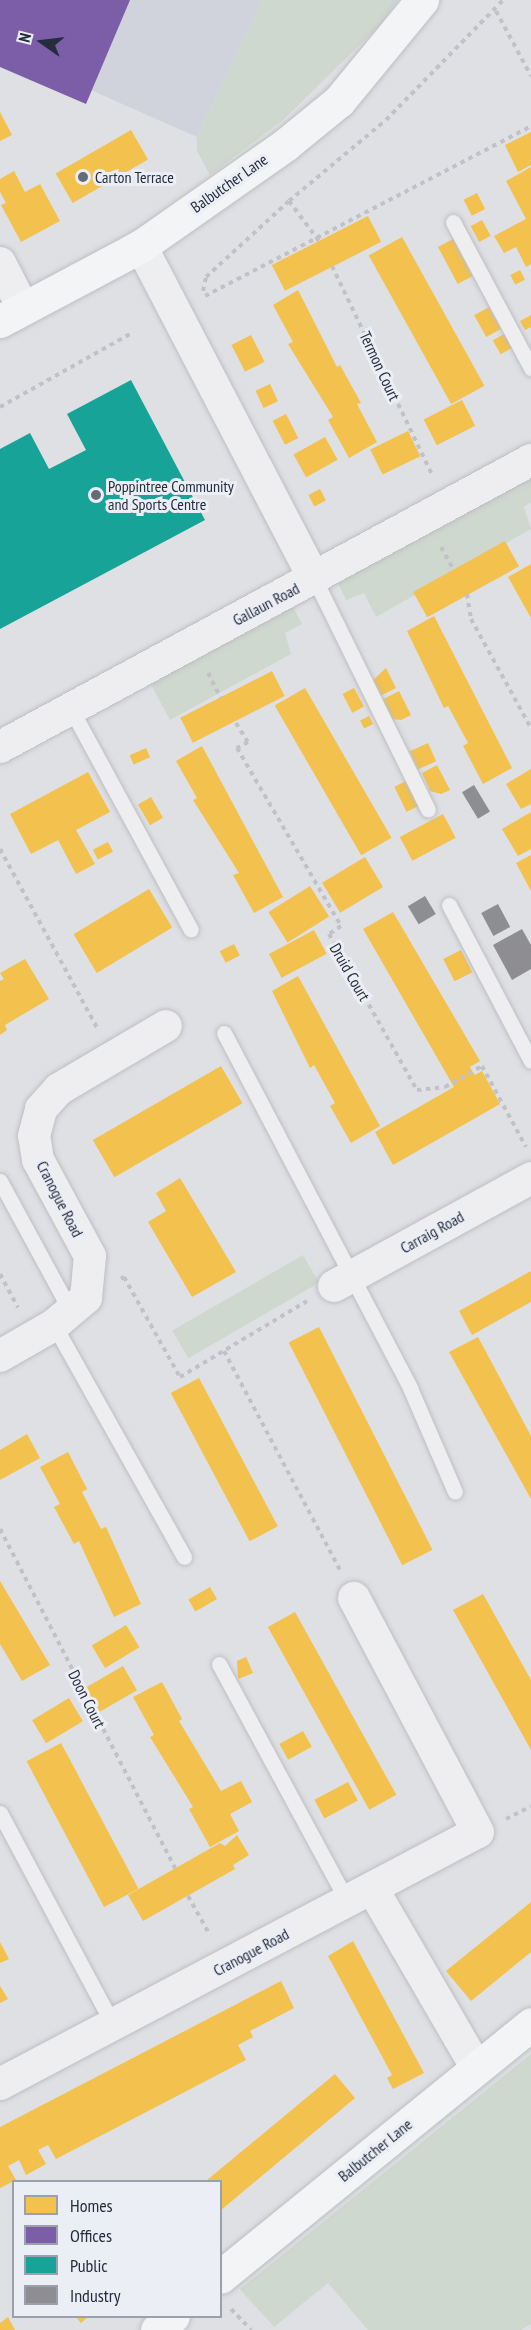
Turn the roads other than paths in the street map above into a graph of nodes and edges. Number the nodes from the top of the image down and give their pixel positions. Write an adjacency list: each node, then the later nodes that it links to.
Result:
1 (422, 0): 3 (street, Balbutcher Lane)
2 (453, 222): 6 (lane)
3 (141, 246): 5 (street, Balbutcher Lane); 8 (street)
4 (0, 263): 5 (street)
5 (12, 315)
6 (531, 368)
7 (531, 460): 8 (street, Gallaun Road)
8 (314, 578): 9 (street, Gallaun Road); 11 (lane)
9 (70, 709): 10 (street, Gallaun Road); 13 (lane)
10 (0, 747)
11 (428, 810)
12 (449, 905): 16 (lane)
13 (191, 930)
14 (166, 1026): 20 (street, Cranogue Road)
15 (224, 1033): 19 (lane)
16 (531, 1061)
17 (531, 1178): 19 (street, Carraig Road)
18 (0, 1181): 20 (lane)
19 (342, 1281): 22 (lane)
20 (71, 1310): 21 (street); 23 (lane)
21 (0, 1356)
22 (455, 1492)
23 (184, 1557)
24 (354, 1598): 27 (street, Cranogue Road)
25 (219, 1664): 27 (lane)
26 (0, 1813): 29 (lane)
27 (359, 1895): 29 (street, Cranogue Road); 30 (street)
28 (531, 2024): 30 (street, Balbutcher Lane)
29 (113, 2025): 31 (street, Cranogue Road)
30 (476, 2067): 32 (street, Balbutcher Lane)
31 (0, 2084)
32 (224, 2291)
33 (171, 2318): 34 (street)
34 (157, 2330)

